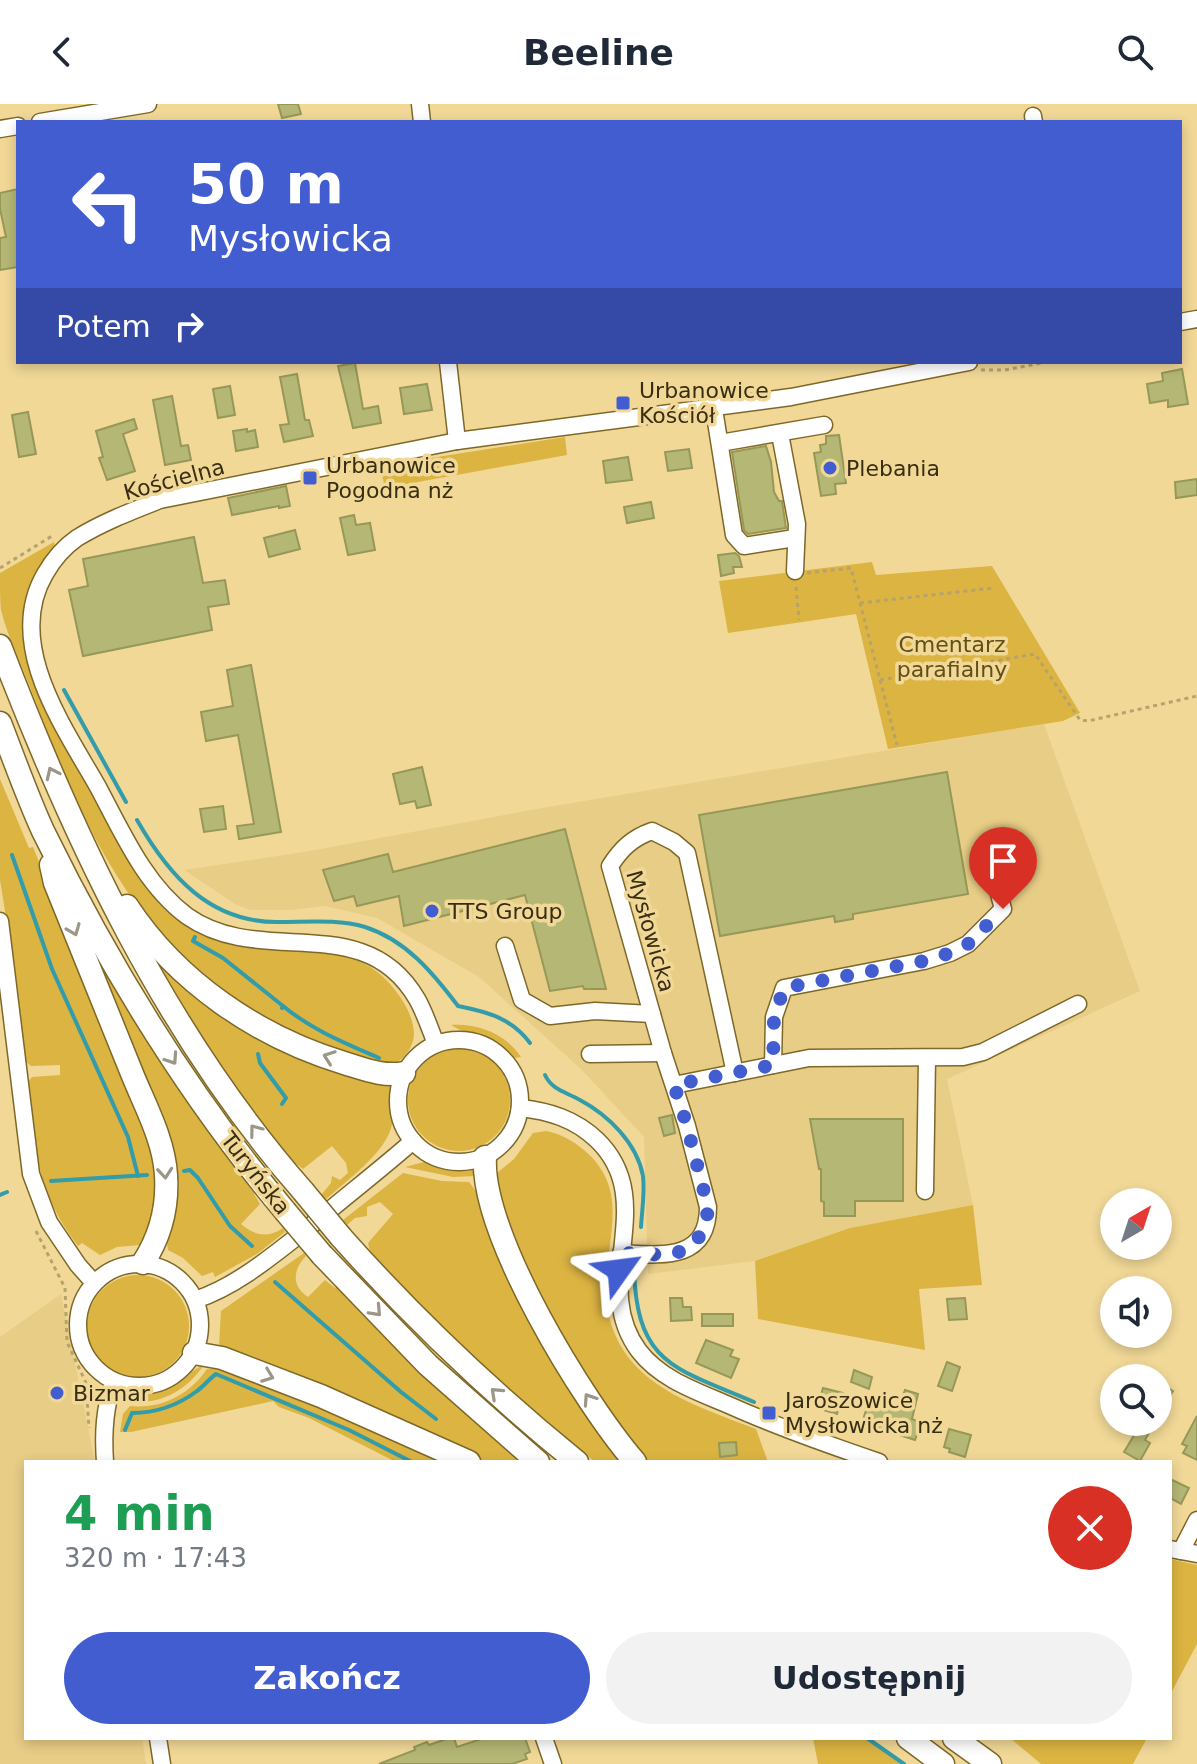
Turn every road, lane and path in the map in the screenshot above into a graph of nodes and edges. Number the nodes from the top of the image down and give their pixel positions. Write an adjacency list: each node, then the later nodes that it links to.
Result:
1 (148, 104): 2 (street)
2 (52, 120)
3 (448, 364): 9 (street)
4 (1036, 364): 5 (path)
5 (975, 366): 6 (street, Kościelna)
6 (714, 409): 9 (street, Kościelna); 10 (street)
7 (824, 425): 8 (street)
8 (780, 434): 10 (street); 11 (street)
9 (457, 441): 12 (street, Kościelna)
10 (720, 443): 11 (street)
11 (795, 538): 14 (street)
12 (63, 549): 13 (path); 30 (street, Kościelna)
13 (0, 567)
14 (795, 571)
15 (993, 588): 16 (path)
16 (860, 603): 17 (path); 19 (path)
17 (799, 620)
18 (0, 646): 24 (highway, one-way to 18)
19 (880, 680): 20 (path); 22 (path)
20 (1197, 696)
21 (0, 723): 23 (highway)
22 (897, 745)
23 (43, 829): 43 (highway, one-way to 43); 50 (highway, Turyńska, one-way to 50, bridge)
24 (85, 843): 35 (highway, one-way to 24); 51 (highway, Turyńska, one-way to 24, bridge)
25 (996, 883): 34 (street)
26 (0, 921): 44 (street)
27 (505, 946): 29 (street)
28 (1078, 1004): 33 (street)
29 (652, 1014): 31 (street, Mysłowicka); 36 (street, Mysłowicka)
30 (436, 1044): 35 (street); 38 (street)
31 (663, 1053): 32 (street); 37 (street, Mysłowicka)
32 (590, 1054)
33 (927, 1058): 34 (street); 41 (street)
34 (773, 1065): 36 (street)
35 (404, 1073): 39 (street)
36 (735, 1073): 37 (street)
37 (674, 1085): 42 (street, Mysłowicka)
38 (520, 1108): 40 (street); 42 (street)
39 (413, 1141): 40 (street); 45 (street)
40 (485, 1157): 52 (highway, one-way to 40)
41 (925, 1191)
42 (621, 1253): 53 (street)
43 (143, 1263): 44 (street); 45 (street)
44 (94, 1283): 47 (street)
45 (195, 1300): 46 (street)
46 (194, 1353): 47 (street); 49 (highway, one-way to 49)
47 (114, 1381): 48 (street)
48 (105, 1460)
49 (465, 1460)
50 (536, 1460)
51 (575, 1460)
52 (634, 1460)
53 (873, 1460)
54 (1197, 1520): 55 (street)
55 (1183, 1551)
56 (158, 1740): 60 (street)
57 (545, 1740): 61 (street)
58 (911, 1740): 62 (highway)
59 (957, 1740): 63 (highway)
60 (162, 1764)
61 (553, 1764)
62 (943, 1764)
63 (990, 1764)

